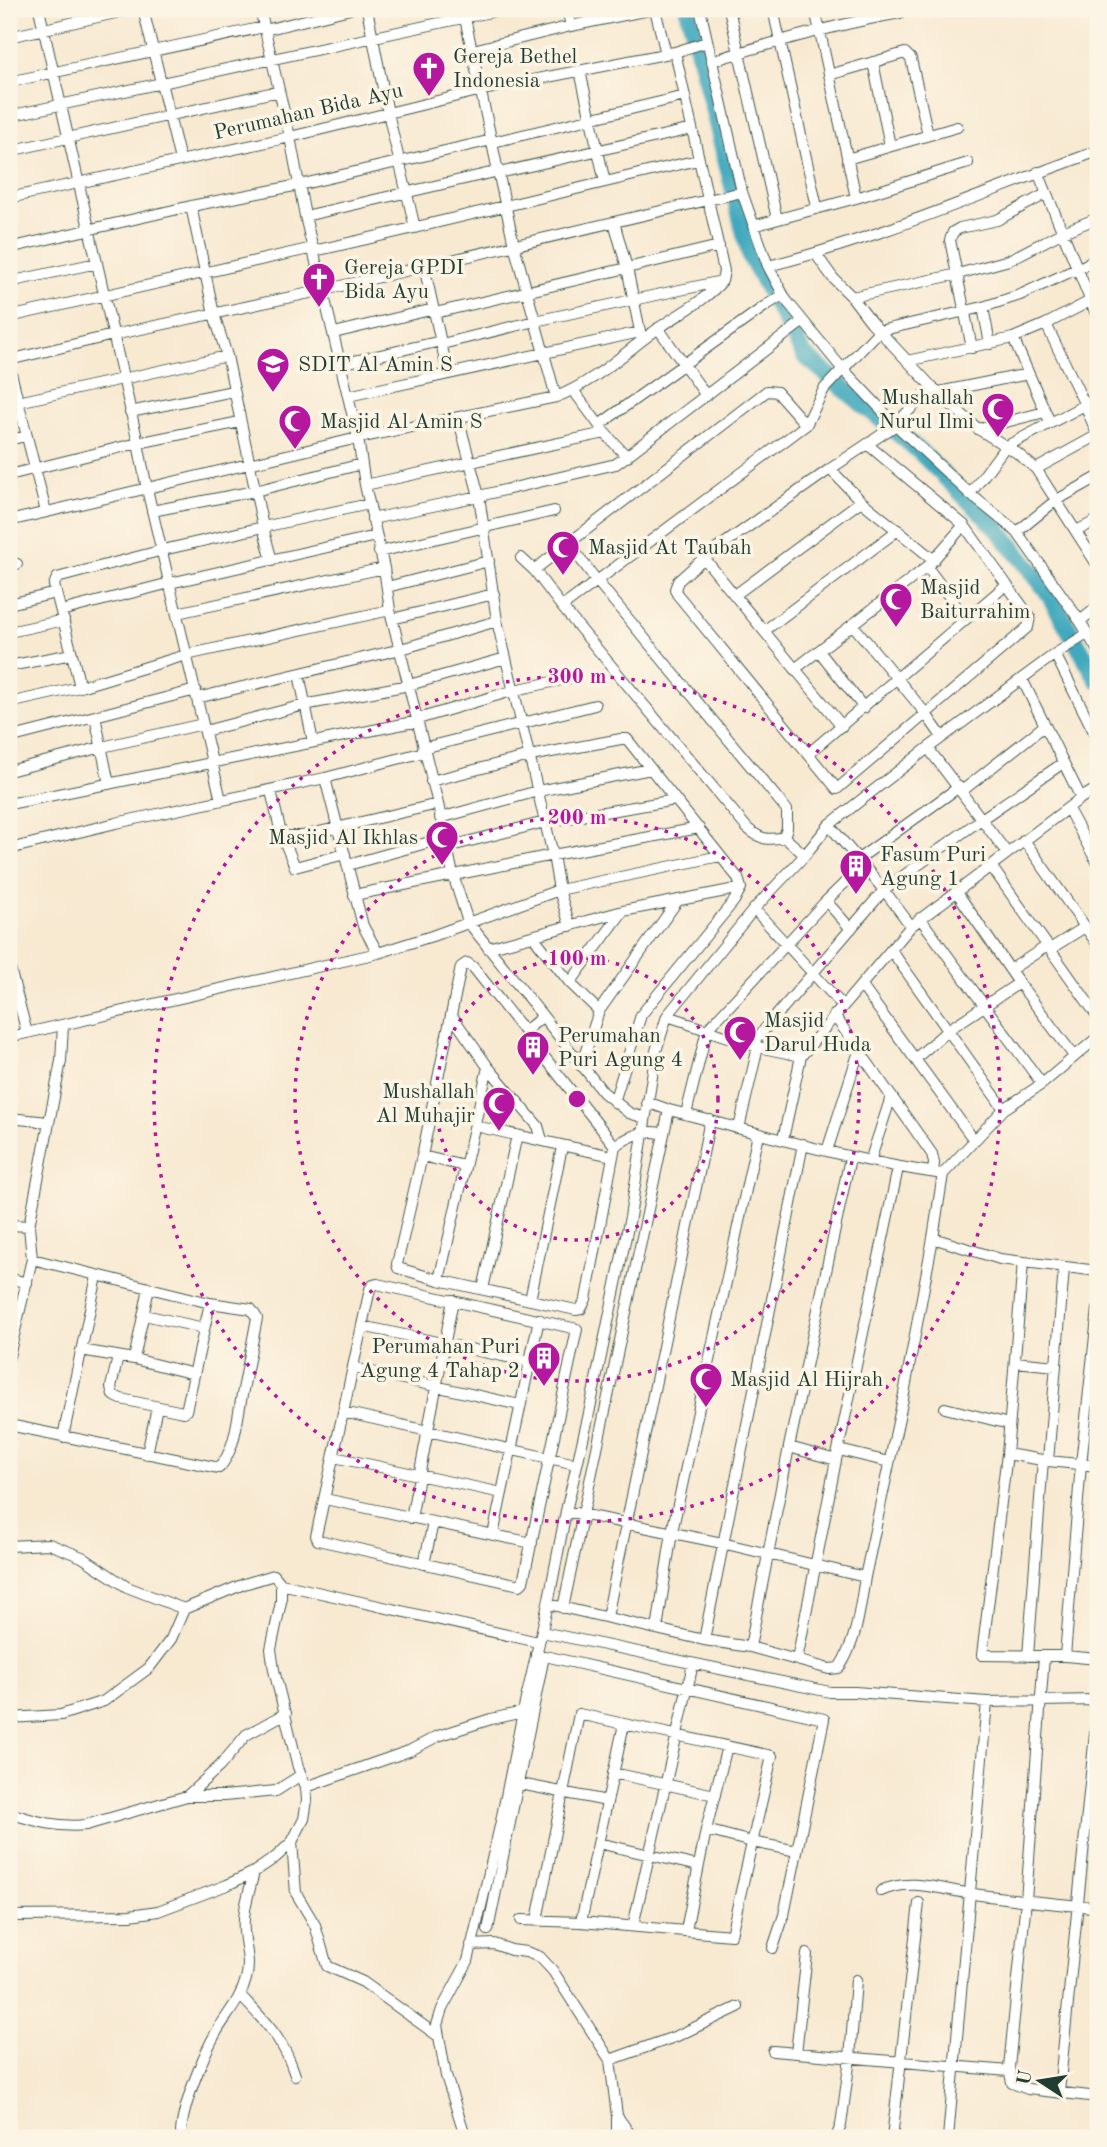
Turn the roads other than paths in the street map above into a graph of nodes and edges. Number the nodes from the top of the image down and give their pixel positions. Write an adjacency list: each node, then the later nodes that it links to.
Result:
1 (38, 9): 19 (street)
2 (133, 9): 19 (street)
3 (143, 9): 27 (street)
4 (260, 9): 20 (street)
5 (350, 9): 20 (street)
6 (367, 9): 23 (street)
7 (504, 9): 15 (street)
8 (567, 9): 18 (street)
9 (654, 9): 18 (street); 28 (street)
10 (700, 9): 25 (street)
11 (729, 9): 29 (street)
12 (773, 9): 24 (street)
13 (815, 9): 21 (street)
14 (860, 9): 17 (street)
15 (464, 13): 23 (street); 26 (street)
16 (900, 13): 17 (street)
17 (862, 20): 21 (street)
18 (571, 26): 26 (street)
19 (43, 28): 22 (street); 34 (street)
20 (265, 28): 27 (street); 30 (street)
21 (819, 31): 24 (street); 35 (street)
22 (9, 37)
23 (373, 38): 30 (street); 42 (street)
24 (780, 41): 29 (street); 74 (street)
25 (700, 45): 28 (street, Perumahan Bida Ayu); 31 (street)
26 (473, 50): 38 (street)
27 (153, 51): 34 (street); 37 (street)
28 (670, 53): 33 (street, Perumahan Bida Ayu); 40 (street)
29 (738, 53): 31 (street); 77 (street)
30 (272, 59): 37 (street); 39 (street)
31 (712, 61): 67 (street)
32 (873, 62): 35 (street); 48 (street); 52 (street)
33 (580, 71): 38 (street, Perumahan Bida Ayu); 45 (street)
34 (53, 72): 36 (street); 41 (street)
35 (829, 75): 56 (street)
36 (9, 82)
37 (161, 83): 41 (street); 43 (street)
38 (482, 90): 42 (street, Perumahan Bida Ayu); 51 (street)
39 (279, 91): 43 (street); 50 (street)
40 (685, 96): 45 (street); 47 (street)
41 (60, 103): 44 (street); 49 (street)
42 (388, 113): 50 (street, Perumahan Bida Ayu); 59 (street)
43 (169, 114): 49 (street); 57 (street)
44 (9, 116)
45 (591, 120): 51 (street); 54 (street)
46 (957, 127): 48 (street)
47 (692, 129): 54 (street); 58 (street)
48 (928, 135): 52 (street)
49 (68, 137): 53 (street); 64 (street)
50 (290, 137): 57 (street, Perumahan Bida Ayu); 65 (street)
51 (492, 141): 59 (street); 61 (street)
52 (890, 146): 56 (street)
53 (9, 150)
54 (598, 151): 61 (street); 63 (street)
55 (1098, 151): 62 (street)
56 (847, 159): 70 (street)
57 (180, 160): 64 (street, Perumahan Bida Ayu)
58 (698, 160): 63 (street); 71 (street)
59 (399, 161): 65 (street); 66 (street)
60 (968, 163): 70 (street)
61 (499, 172): 66 (street); 72 (street)
62 (1038, 173): 68 (street); 87 (street)
63 (605, 181): 72 (street)
64 (78, 182): 69 (street, Perumahan Bida Ayu); 81 (street)
65 (299, 185): 73 (street); 75 (street)
66 (407, 193): 75 (street); 80 (street)
67 (737, 194): 71 (street); 79 (street)
68 (1046, 194): 82 (street); 95 (street)
69 (9, 198)
70 (856, 198): 74 (street)
71 (708, 201): 78 (street); 84 (street)
72 (506, 205): 80 (street); 83 (street)
73 (191, 206): 81 (street); 94 (street)
74 (817, 207): 77 (street)
75 (305, 216): 86 (street)
76 (1098, 218): 82 (street)
77 (777, 219): 79 (street)
78 (614, 222): 83 (street); 92 (street)
79 (753, 226): 90 (street)
80 (415, 228): 86 (street)
81 (89, 231): 85 (street); 89 (street)
82 (1063, 232): 93 (street); 95 (street)
83 (514, 245): 91 (street); 99 (street)
84 (719, 246): 92 (street); 96 (street)
85 (9, 248)
86 (313, 249): 94 (street); 98 (street)
87 (815, 253): 90 (street); 102 (street)
88 (1098, 259): 93 (street)
89 (97, 263): 97 (street); 100 (street)
90 (768, 265): 101 (street)
91 (424, 266): 98 (street); 106 (street)
92 (627, 268): 99 (street); 104 (street)
93 (1077, 268): 103 (street); 105 (street)
94 (205, 272): 100 (street); 108 (street)
95 (958, 274): 102 (street); 107 (street)
96 (722, 281): 104 (street); 114 (street)
97 (9, 282)
98 (324, 290): 108 (street); 116 (street)
99 (526, 290): 106 (street); 111 (street)
100 (104, 295): 109 (street); 117 (street)
101 (780, 297): 113 (street); 128 (street)
102 (852, 297): 115 (street)
103 (1095, 299): 110 (street); 112 (street)
104 (635, 301): 111 (street); 118 (street)
105 (984, 307): 107 (street); 121 (street)
106 (434, 311): 116 (street); 120 (street)
107 (965, 311): 115 (street); 122 (street)
108 (214, 314): 117 (street); 124 (street)
109 (9, 317)
110 (1098, 318)
111 (535, 321): 120 (street); 123 (street)
112 (1046, 324): 119 (street); 141 (street)
113 (794, 327): 129 (street); 136 (street)
114 (658, 328): 118 (street); 128 (street)
115 (879, 331): 125 (street); 129 (street)
116 (334, 333): 127 (street)
117 (113, 335): 126 (street); 132 (street)
118 (641, 336): 123 (street); 133 (street)
119 (1013, 338): 121 (street); 131 (street)
120 (441, 342): 127 (street); 130 (street)
121 (990, 344): 122 (street)
122 (972, 348): 125 (street)
123 (545, 354): 130 (street); 138 (street)
124 (226, 356): 132 (street); 135 (street)
125 (907, 361): 134 (street)
126 (9, 362): 140 (street)
127 (341, 364): 137 (street)
128 (683, 364): 136 (street); 149 (street)
129 (841, 373): 147 (street); 148 (street)
130 (448, 374): 137 (street)
131 (1028, 374): 134 (street); 143 (street)
132 (123, 378): 140 (street); 142 (street)
133 (573, 390): 138 (street); 149 (street)
134 (936, 390): 148 (street); 150 (street)
135 (233, 391): 142 (street); 145 (street)
136 (705, 394): 158 (street)
137 (348, 396): 153 (street)
138 (556, 397): 144 (street)
139 (1098, 398): 141 (street)
140 (13, 403): 152 (street)
141 (1086, 405): 146 (street); 151 (street)
142 (130, 412): 155 (street)
143 (1045, 412): 146 (street); 150 (street)
144 (458, 417): 153 (street); 159 (street)
145 (240, 422): 155 (street); 160 (street)
146 (1051, 422): 157 (street)
147 (806, 425): 188 (street); 199 (street)
148 (891, 428): 156 (street); 170 (street)
149 (602, 429): 158 (street); 159 (street)
150 (978, 429): 157 (street)
151 (1098, 435): 164 (street)
152 (25, 436): 154 (street); 162 (street)
153 (358, 438): 160 (street); 161 (street)
154 (9, 440)
155 (138, 443): 162 (street); 168 (street)
156 (867, 444): 163 (street); 181 (street)
157 (1005, 447): 164 (street); 170 (street)
158 (627, 457): 171 (street)
159 (470, 463): 167 (street); 171 (street)
160 (251, 464): 168 (street); 169 (street)
161 (362, 464): 167 (street); 169 (street)
162 (34, 469): 165 (street); 176 (street)
163 (830, 469): 172 (street); 192 (street)
164 (1036, 469): 173 (street)
165 (9, 475)
166 (1098, 477): 173 (street)
167 (365, 485): 174 (street)
168 (147, 489): 175 (street); 176 (street)
169 (256, 491): 175 (street); 182 (street)
170 (970, 494): 186 (street)
171 (479, 496): 178 (street); 183 (street)
172 (861, 501): 184 (street); 205 (street)
173 (1055, 501): 185 (street); 186 (street)
174 (369, 505): 178 (street); 182 (street)
175 (152, 511): 189 (street)
176 (46, 512): 180 (street)
177 (554, 512): 183 (street)
178 (372, 519): 187 (street)
179 (1098, 520): 185 (street)
180 (9, 521)
181 (964, 525): 195 (street); 201 (street)
182 (263, 527): 189 (street); 193 (street)
183 (485, 529): 190 (street); 194 (street)
184 (898, 530): 195 (street); 216 (street)
185 (1076, 531): 196 (street)
186 (1017, 532): 214 (street)
187 (376, 536): 190 (street); 193 (street)
188 (569, 544): 198 (street); 199 (street)
189 (163, 550): 200 (street); 203 (street)
190 (379, 552): 197 (street)
191 (521, 558): 198 (street)
192 (704, 558): 205 (street); 254 (street)
193 (272, 561): 200 (street)
194 (489, 561): 202 (street); 204 (street)
195 (931, 564): 212 (street); 215 (street)
196 (1098, 566)
197 (384, 568): 202 (street); 209 (street)
198 (534, 570): 207 (street)
199 (597, 581): 207 (street); 280 (street)
200 (170, 583): 209 (street); 211 (street)
201 (1006, 585): 212 (street); 240 (street)
202 (387, 587): 210 (street)
203 (56, 593): 206 (street); 211 (street)
204 (494, 594): 210 (street); 213 (street)
205 (735, 595): 216 (street)
206 (9, 604)
207 (562, 607): 280 (street)
208 (1096, 612): 214 (street)
209 (177, 613): 224 (street)
210 (391, 614): 219 (street); 224 (street)
211 (62, 616): 217 (street); 223 (street)
212 (965, 619): 230 (street)
213 (497, 621): 219 (street); 225 (street)
214 (1080, 621): 218 (street)
215 (853, 625): 220 (street); 230 (street)
216 (764, 631): 227 (street)
217 (9, 632)
218 (1084, 636): 221 (street); 222 (street)
219 (401, 649): 228 (street); 232 (street)
220 (819, 651): 227 (street); 239 (street)
221 (1098, 651)
222 (1058, 653): 231 (street); 249 (street)
223 (72, 654): 226 (street); 233 (street)
224 (186, 654): 233 (street); 235 (street)
225 (506, 658): 232 (street); 234 (street)
226 (9, 666)
227 (795, 669): 244 (street)
228 (299, 674): 235 (street); 237 (street)
229 (575, 677): 234 (street)
230 (897, 679): 239 (street); 240 (street)
231 (1022, 679): 245 (street); 247 (street)
232 (409, 685): 237 (street); 242 (street)
233 (80, 687): 236 (street)
234 (514, 690): 242 (street); 243 (street)
235 (197, 694): 241 (street); 246 (street)
236 (9, 704)
237 (304, 705): 246 (street); 250 (street)
238 (595, 705): 243 (street)
239 (864, 708): 244 (street)
240 (926, 714): 247 (street); 254 (street)
241 (95, 716): 248 (street); 251 (street)
242 (418, 720): 250 (street); 253 (street)
243 (523, 722): 253 (street); 255 (street)
244 (842, 726): 254 (street)
245 (1044, 726): 257 (street); 264 (street)
246 (204, 727): 251 (street); 256 (street)
247 (942, 737): 252 (street)
248 (9, 738)
249 (1098, 740)
250 (313, 742): 256 (street)
251 (102, 747): 259 (street); 262 (street)
252 (928, 748): 264 (street); 276 (street)
253 (423, 750): 260 (street); 261 (street)
254 (808, 754)
255 (530, 756): 258 (street); 261 (street); 266 (street)
256 (211, 762): 262 (street); 268 (street)
257 (1063, 763): 267 (street); 274 (street)
258 (651, 769): 266 (street); 269 (street)
259 (9, 771)
260 (324, 778): 265 (street); 277 (street)
261 (430, 781): 271 (street)
262 (109, 784): 270 (street)
263 (1098, 788): 267 (street)
264 (961, 789): 274 (street); 289 (street)
265 (271, 791): 268 (street); 279 (street)
266 (538, 791): 273 (street); 275 (street)
267 (1082, 797): 272 (street)
268 (221, 800): 283 (street)
269 (675, 800): 275 (street); 278 (street)
270 (9, 804)
271 (438, 804): 273 (street); 277 (street)
272 (1068, 809): 281 (street); 290 (street)
273 (440, 818): 282 (street)
274 (980, 820): 284 (street); 295 (street)
275 (545, 822): 282 (street); 285 (street)
276 (829, 825): 286 (street); 289 (street)
277 (339, 828): 279 (street); 288 (street)
278 (699, 828): 285 (street); 287 (street)
279 (281, 833): 288 (street)
280 (784, 837): 286 (street)
281 (1024, 840): 284 (street); 306 (street)
282 (445, 843): 288 (street); 292 (street)
283 (9, 849)
284 (1007, 853): 291 (street)
285 (553, 855): 292 (street); 294 (street)
286 (805, 855): 300 (street)
287 (720, 856): 293 (street); 294 (street)
288 (346, 860): 297 (street)
289 (860, 862): 295 (street); 299 (street)
290 (1098, 864)
291 (991, 866): 296 (street); 312 (street)
292 (453, 875): 297 (street); 303 (street)
293 (741, 888): 298 (street); 345 (street)
294 (559, 890): 303 (street); 304 (street)
295 (884, 890): 305 (street); 307 (street)
296 (956, 891): 302 (street); 316 (street)
297 (354, 895): 314 (street)
298 (678, 900): 301 (street); 323 (street)
299 (826, 901): 307 (street); 309 (street)
300 (754, 909): 309 (street); 326 (street)
301 (623, 911): 304 (street); 318 (street)
302 (920, 918): 305 (street); 322 (street)
303 (468, 922): 311 (street); 314 (street)
304 (570, 926): 308 (street)
305 (911, 926): 313 (street)
306 (1085, 926): 310 (street); 312 (street)
307 (851, 929): 317 (street)
308 (533, 936): 311 (street); 318 (street)
309 (786, 943): 317 (street); 330 (street)
310 (1098, 945)
311 (488, 948): 327 (street)
312 (1048, 948): 316 (street); 328 (street)
313 (891, 950): 320 (street); 331 (street)
314 (378, 953): 329 (street)
315 (9, 965): 333 (street)
316 (1010, 970): 319 (street)
317 (814, 972): 321 (street); 336 (street)
318 (570, 983): 323 (street)
319 (1019, 983): 322 (street); 339 (street)
320 (860, 985): 321 (street); 340 (street)
321 (842, 1005): 324 (street)
322 (983, 1006): 331 (street); 343 (street)
323 (598, 1011): 341 (street)
324 (834, 1015): 337 (street); 338 (street)
325 (452, 1016): 332 (street); 342 (street); 367 (street)
326 (667, 1016): 330 (street); 346 (street)
327 (542, 1017): 332 (street); 341 (street)
328 (1098, 1017)
329 (63, 1025): 333 (street); 353 (street)
330 (707, 1030): 336 (street); 349 (street)
331 (948, 1030): 340 (street); 347 (street)
332 (525, 1031): 365 (street)
333 (27, 1033): 334 (street)
334 (9, 1037)
335 (1098, 1037): 339 (street)
336 (755, 1046): 338 (street); 355 (street)
337 (859, 1051): 344 (street); 366 (street)
338 (801, 1056): 360 (street)
339 (1074, 1056): 343 (street)
340 (915, 1059): 362 (street)
341 (581, 1066): 345 (street)
342 (488, 1067): 354 (street); 361 (street)
343 (1042, 1084): 347 (street)
344 (891, 1097): 369 (street); 372 (street)
345 (614, 1102): 351 (street)
346 (647, 1102): 348 (street); 351 (street)
347 (1004, 1109): 362 (street)
348 (669, 1110): 349 (street); 358 (street)
349 (686, 1114): 352 (street)
350 (9, 1118): 353 (street)
351 (645, 1118): 356 (street)
352 (710, 1120): 355 (street); 432 (street)
353 (48, 1122): 374 (street)
354 (475, 1126): 359 (street); 370 (street)
355 (739, 1128): 357 (street)
356 (640, 1133): 358 (street); 365 (street); 422 (street)
357 (758, 1133): 360 (street); 433 (street)
358 (664, 1134): 429 (street)
359 (517, 1135): 361 (street); 385 (street)
360 (783, 1139): 363 (street)
361 (542, 1140): 364 (street)
362 (974, 1140): 372 (street)
363 (803, 1144): 366 (street); 436 (street)
364 (562, 1147): 365 (street); 387 (street)
365 (614, 1151): 387 (street)
366 (827, 1151): 368 (street)
367 (422, 1156): 370 (street); 382 (street)
368 (850, 1158): 369 (street); 413 (street)
369 (870, 1161): 371 (street)
370 (464, 1166): 382 (street)
371 (898, 1168): 372 (street); 417 (street)
372 (938, 1173): 375 (street)
373 (9, 1225): 374 (street)
374 (29, 1226): 376 (street)
375 (933, 1238): 377 (street); 421 (street)
376 (32, 1259): 380 (street); 383 (street)
377 (1019, 1261): 378 (street); 400 (street)
378 (1064, 1268): 379 (street); 401 (street)
379 (1098, 1272)
380 (97, 1276): 384 (street); 395 (street)
381 (9, 1278): 383 (street)
382 (439, 1280): 385 (street)
383 (27, 1283): 396 (street)
384 (149, 1289): 388 (street); 390 (street)
385 (483, 1289): 387 (street)
386 (453, 1300): 391 (street); 392 (street); 394 (street)
387 (530, 1300)
388 (210, 1303): 393 (street); 415 (street)
389 (1098, 1310): 423 (street)
390 (144, 1315): 393 (street); 398 (street)
391 (539, 1319): 399 (street); 419 (street)
392 (362, 1326): 394 (street); 402 (street)
393 (204, 1328): 403 (street)
394 (444, 1343): 399 (street); 404 (street)
395 (81, 1350): 397 (street); 412 (street)
396 (9, 1356)
397 (118, 1357): 398 (street); 406 (street)
398 (134, 1359): 403 (street)
399 (530, 1362): 405 (street)
400 (1014, 1362): 401 (street); 409 (street)
401 (1056, 1366): 420 (street)
402 (354, 1368): 404 (street); 408 (street)
403 (194, 1374): 406 (street)
404 (435, 1387): 405 (street); 411 (street)
405 (520, 1405): 414 (street)
406 (157, 1407): 415 (street)
407 (945, 1408): 409 (street)
408 (343, 1412): 411 (street); 418 (street)
409 (1009, 1424): 416 (street)
410 (9, 1425): 412 (street)
411 (427, 1431): 414 (street); 425 (street)
412 (64, 1437): 415 (street)
413 (789, 1447): 417 (street); 438 (street)
414 (511, 1450): 419 (street); 426 (street)
415 (147, 1454)
416 (1007, 1454): 420 (street); 452 (street)
417 (837, 1455): 421 (street); 440 (street)
418 (334, 1457): 425 (street); 427 (street)
419 (552, 1459): 422 (street); 435 (street)
420 (1046, 1460): 423 (street); 452 (street)
421 (888, 1462): 441 (street)
422 (573, 1463): 428 (street)
423 (1081, 1464): 424 (street); 454 (street)
424 (1098, 1466)
425 (420, 1475): 426 (street); 430 (street)
426 (502, 1493): 434 (street)
427 (325, 1499): 430 (street); 439 (street)
428 (566, 1511): 429 (street); 443 (street)
429 (582, 1515): 432 (street); 444 (street)
430 (411, 1518): 431 (street)
431 (433, 1523): 434 (street); 439 (street)
432 (625, 1523): 433 (street); 446 (street)
433 (672, 1532): 436 (street); 447 (street)
434 (494, 1535): 435 (street)
435 (532, 1544): 439 (street)
436 (722, 1544): 438 (street); 449 (street)
437 (9, 1546): 445 (street)
438 (767, 1554): 440 (street); 450 (street)
439 (424, 1564)
440 (817, 1567): 441 (street); 456 (street)
441 (865, 1577): 456 (street)
442 (281, 1584): 445 (street); 448 (street); 463 (street)
443 (548, 1604): 444 (street); 448 (street)
444 (563, 1608): 446 (street)
445 (184, 1609): 464 (street)
446 (607, 1617): 447 (street)
447 (657, 1629): 449 (street)
448 (540, 1637): 451 (street); 457 (street)
449 (704, 1640): 450 (street)
450 (750, 1647): 456 (street)
451 (540, 1655): 458 (street); 462 (street); 470 (street)
452 (1028, 1656): 453 (street)
453 (1044, 1656): 454 (street); 459 (street)
454 (1065, 1656): 455 (street)
455 (1098, 1659)
456 (797, 1660)
457 (693, 1664): 458 (street); 460 (street)
458 (688, 1688): 466 (street); 482 (street)
459 (1040, 1700): 460 (street); 461 (street); 488 (street)
460 (987, 1702): 487 (street)
461 (1098, 1702): 490 (street)
462 (523, 1712): 470 (street); 472 (street)
463 (286, 1713): 469 (street); 475 (street)
464 (9, 1718)
465 (624, 1724): 466 (street); 468 (street); 473 (street)
466 (677, 1735): 467 (street); 471 (street)
467 (727, 1746): 474 (street); 480 (street)
468 (613, 1773): 471 (street); 476 (street)
469 (302, 1775): 472 (street); 475 (street)
470 (514, 1783): 473 (street); 497 (street); 499 (street)
471 (664, 1785): 474 (street); 483 (street)
472 (306, 1787): 479 (street)
473 (562, 1792): 476 (street); 494 (street)
474 (715, 1795): 478 (street)
475 (187, 1796): 477 (street)
476 (607, 1801): 481 (street)
477 (9, 1813)
478 (706, 1830): 480 (street); 484 (street)
479 (292, 1842): 485 (street); 505 (street)
480 (752, 1842): 482 (street); 498 (street)
481 (598, 1843): 483 (street); 495 (street)
482 (797, 1851): 500 (street)
483 (648, 1854): 484 (street); 496 (street)
484 (698, 1866): 498 (street)
485 (254, 1872): 492 (street); 503 (street)
486 (881, 1891): 487 (street)
487 (970, 1894): 488 (street); 511 (street)
488 (1026, 1899): 490 (street); 512 (street)
489 (919, 1903): 510 (street)
490 (1079, 1906): 491 (street); 514 (street)
491 (1098, 1907)
492 (9, 1916)
493 (521, 1920): 494 (street)
494 (537, 1920): 495 (street)
495 (581, 1922): 496 (street)
496 (634, 1926): 498 (street)
497 (488, 1930)
498 (686, 1930)
499 (471, 1945): 505 (street); 509 (street)
500 (773, 1948)
501 (807, 1954): 507 (street)
502 (856, 1980): 508 (street)
503 (240, 1995): 513 (street); 517 (street)
504 (738, 2007): 509 (street)
505 (438, 2036): 518 (street)
506 (773, 2051): 507 (street)
507 (796, 2053): 508 (street)
508 (850, 2058): 510 (street); 521 (street)
509 (610, 2060): 516 (street)
510 (902, 2063): 511 (street); 522 (street)
511 (955, 2067): 512 (street); 523 (street)
512 (1009, 2071): 514 (street)
513 (295, 2075)
514 (1059, 2092): 515 (street)
515 (1098, 2097)
516 (617, 2116): 519 (street); 520 (street)
517 (181, 2132)
518 (466, 2138)
519 (617, 2138)
520 (632, 2138)
521 (836, 2138)
522 (892, 2138)
523 (948, 2138)

